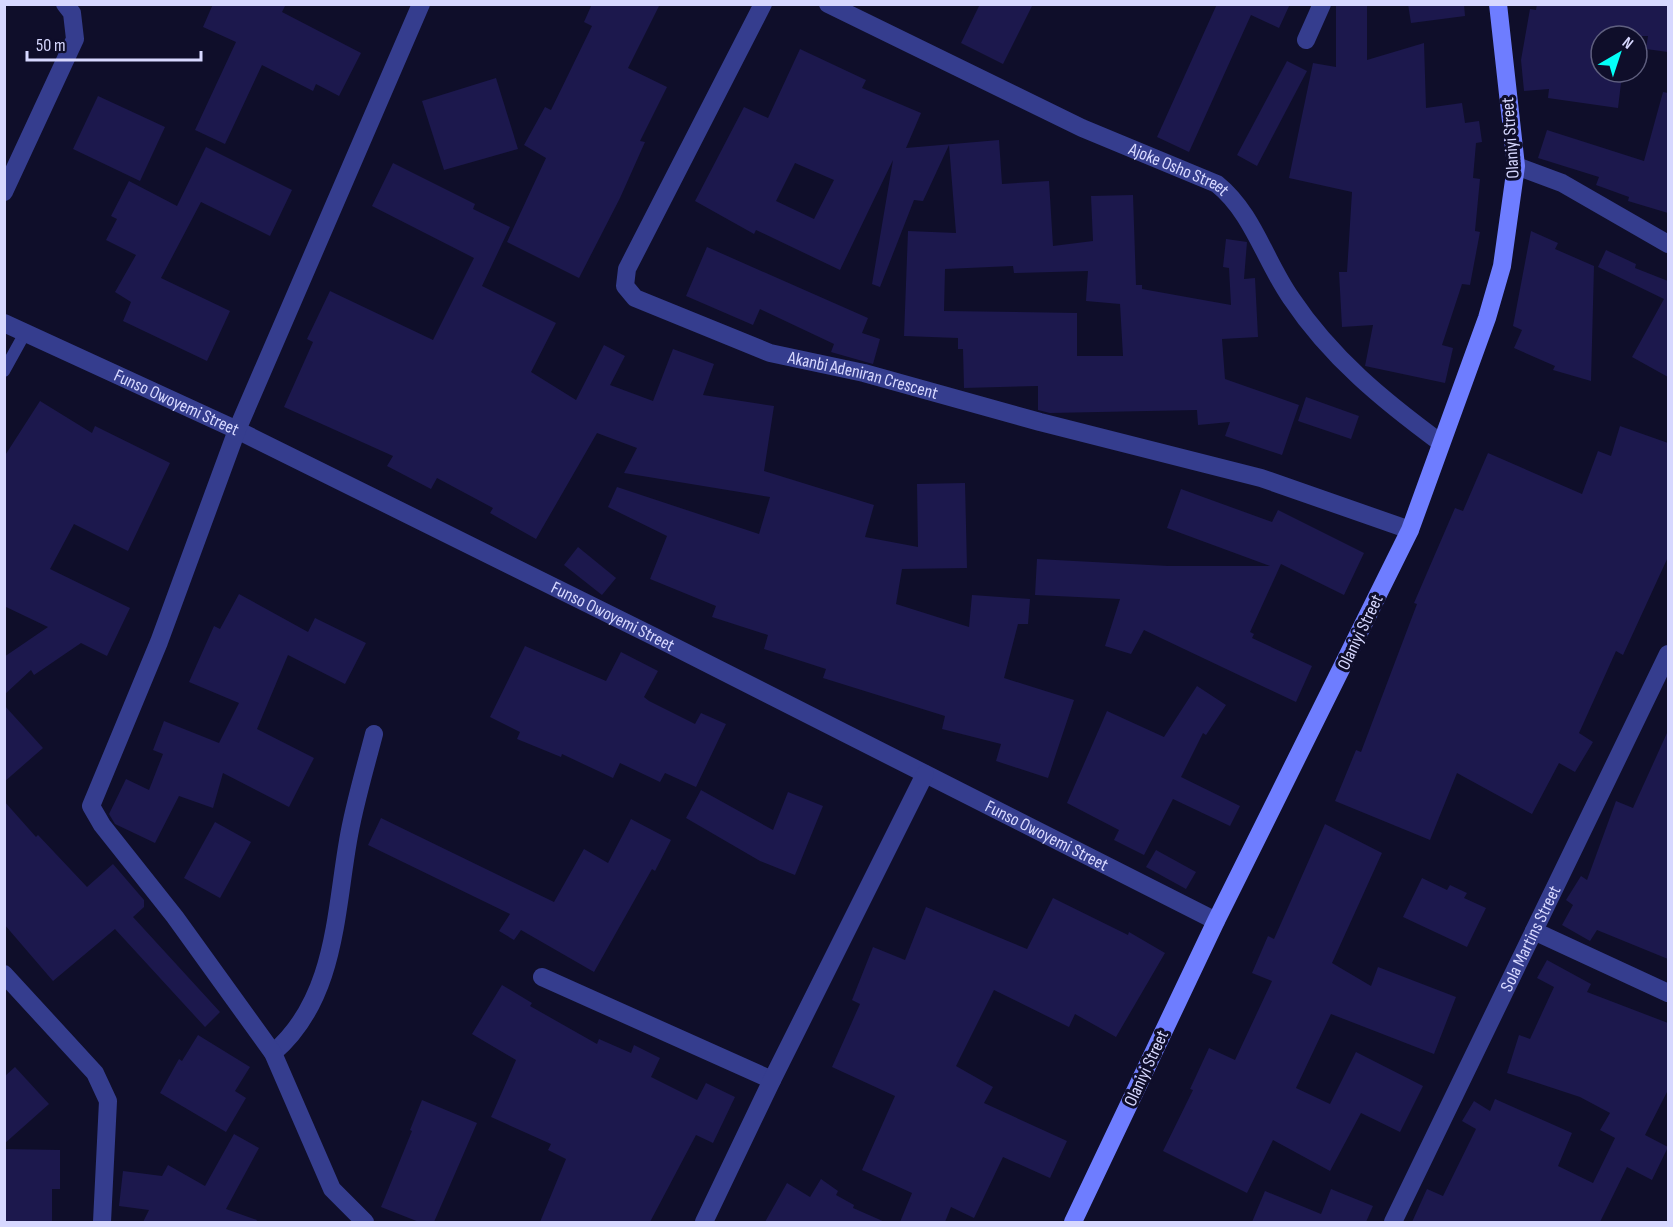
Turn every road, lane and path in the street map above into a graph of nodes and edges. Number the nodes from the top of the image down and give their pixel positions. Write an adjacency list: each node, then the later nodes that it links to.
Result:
1 (65, 4): 9 (street)
2 (421, 4): 14 (street)
3 (763, 4): 16 (street, Akanbi Adeniran Crescent)
4 (828, 4): 15 (street, Ajoke Osho Street)
5 (1322, 4): 7 (street)
6 (1498, 4): 8 (street, Olaniyi Street)
7 (1306, 40)
8 (1516, 166): 10 (street); 15 (street, Olaniyi Street)
9 (4, 192)
10 (1668, 244)
11 (4, 323): 12 (street, Funso Owoyemi Street)
12 (25, 333): 13 (lane); 14 (street, Funso Owoyemi Street)
13 (4, 371)
14 (237, 430): 19 (street, Funso Owoyemi Street); 25 (street)
15 (1441, 443): 16 (street, Olaniyi Street)
16 (1410, 530): 20 (street, Olaniyi Street)
17 (1668, 654): 21 (street, Sola Martins Street)
18 (374, 734): 25 (street)
19 (925, 774): 20 (street, Funso Owoyemi Street); 26 (street)
20 (1216, 921): 30 (street, Olaniyi Street)
21 (1534, 931): 24 (street); 31 (street, Sola Martins Street)
22 (4, 974): 27 (street)
23 (542, 976): 26 (street)
24 (1668, 993)
25 (273, 1053): 28 (street)
26 (772, 1080): 29 (street)
27 (102, 1222)
28 (365, 1222)
29 (704, 1222)
30 (1073, 1222)
31 (1393, 1222)

